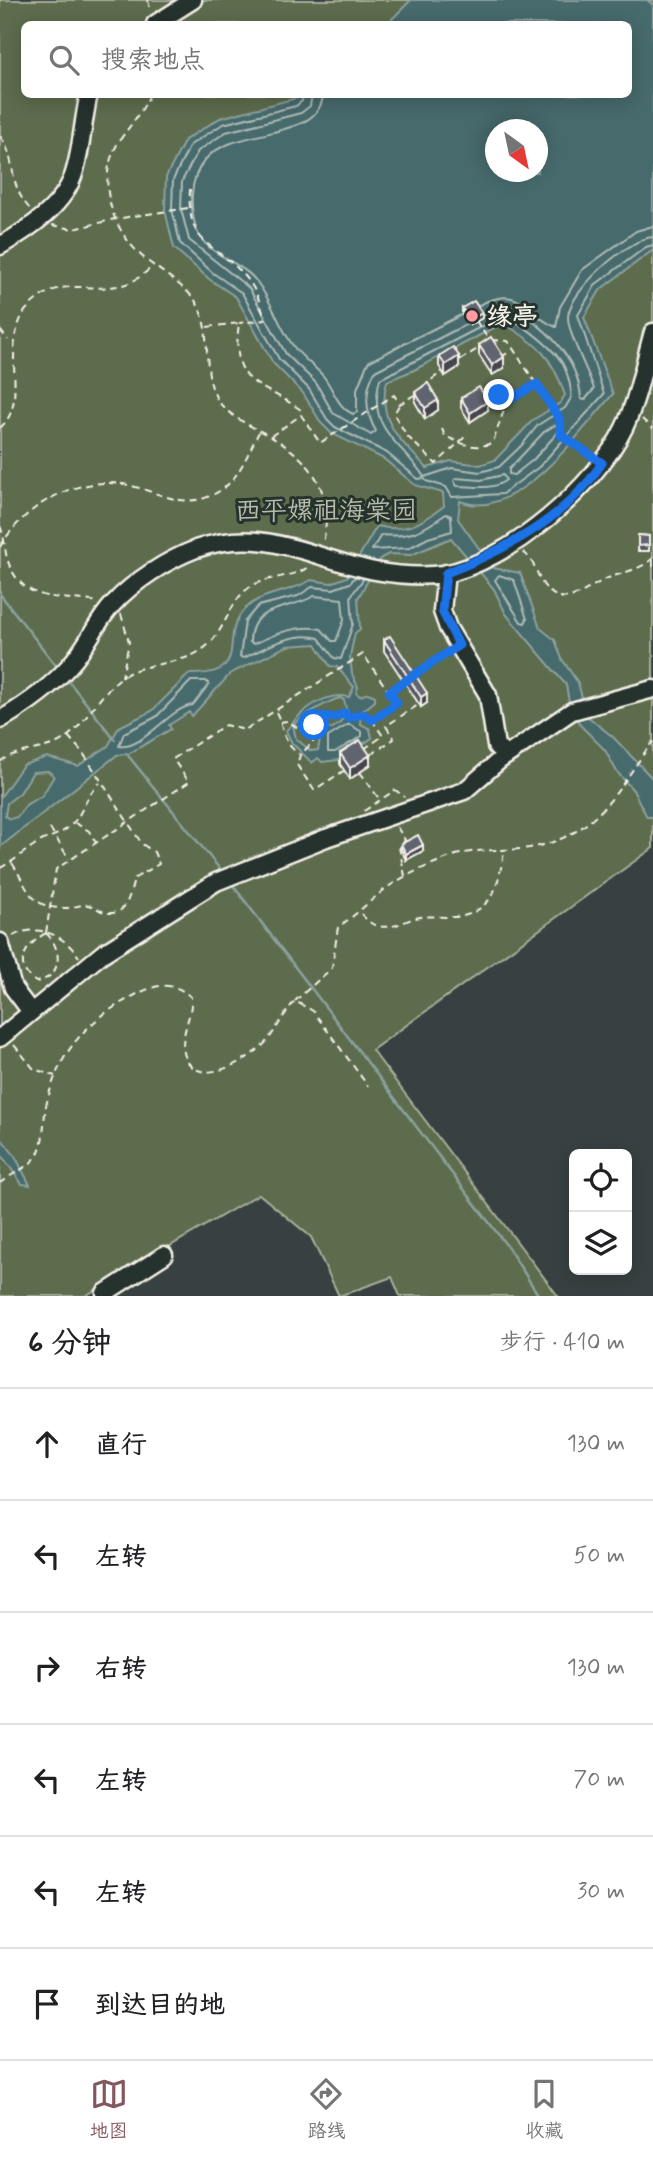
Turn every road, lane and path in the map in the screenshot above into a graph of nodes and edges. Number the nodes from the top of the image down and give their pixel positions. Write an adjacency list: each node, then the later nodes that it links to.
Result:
1 (193, 0): 2 (street)
2 (160, 21)
3 (88, 98): 8 (street)
4 (148, 98): 9 (path)
5 (0, 136): 8 (path)
6 (190, 189): 7 (path)
7 (188, 208): 9 (path); 13 (path)
8 (40, 219): 9 (path); 10 (street)
9 (115, 219): 11 (path)
10 (0, 246)
11 (153, 266): 14 (path); 17 (path)
12 (472, 315): 18 (path)
13 (239, 323): 14 (path); 27 (path)
14 (206, 327): 30 (path)
15 (0, 330): 17 (path)
16 (653, 332): 34 (street)
17 (8, 340): 19 (path)
18 (489, 340): 20 (path); 26 (path)
19 (8, 349)
20 (512, 350): 22 (path); 23 (path)
21 (8, 358): 28 (path)
22 (500, 358)
23 (537, 384): 25 (path); 34 (path)
24 (499, 395): 25 (path)
25 (507, 401): 33 (path)
26 (400, 404): 27 (path); 33 (path)
27 (301, 415): 32 (path)
28 (0, 428)
29 (442, 429): 33 (path)
30 (259, 431): 32 (path); 36 (path)
31 (467, 435): 33 (path)
32 (270, 436): 39 (path)
33 (459, 442)
34 (602, 463): 37 (street)
35 (0, 526): 36 (path)
36 (5, 538): 38 (path); 43 (path)
37 (511, 545): 40 (path); 42 (street)
38 (0, 547)
39 (320, 554): 42 (street); 43 (street); 45 (path)
40 (653, 559): 41 (path)
41 (653, 571)
42 (446, 573): 44 (street)
43 (111, 607): 45 (path); 50 (street)
44 (459, 645): 47 (path); 59 (street)
45 (122, 677): 54 (path)
46 (653, 690): 59 (street)
47 (389, 692): 49 (path); 51 (path)
48 (422, 702): 60 (path)
49 (275, 711): 52 (path); 69 (path)
50 (0, 720)
51 (372, 720): 53 (path); 56 (path)
52 (280, 722): 53 (path); 57 (path)
53 (313, 730): 57 (path)
54 (68, 736): 61 (path); 65 (path)
55 (653, 741): 73 (path)
56 (363, 749)
57 (301, 753): 64 (path)
58 (0, 756): 61 (path)
59 (506, 756): 67 (street)
60 (364, 758)
61 (4, 759): 62 (path)
62 (0, 762)
63 (342, 764): 64 (path)
64 (345, 770): 66 (path)
65 (101, 782): 68 (path); 69 (path)
66 (380, 800)
67 (392, 817): 77 (path); 82 (street)
68 (74, 822): 71 (path); 72 (path)
69 (127, 823): 72 (path); 78 (path)
70 (50, 828): 71 (path)
71 (55, 836): 74 (path); 75 (path)
72 (96, 843): 74 (path)
73 (505, 848): 77 (path); 79 (path)
74 (70, 860): 78 (path)
75 (12, 863): 76 (path); 78 (path)
76 (0, 868)
77 (406, 877): 79 (path)
78 (50, 906): 80 (path)
79 (361, 913): 83 (path)
80 (46, 933): 80 (path); 81 (path); 82 (path)
81 (0, 943): 84 (street)
82 (86, 967): 84 (street)
83 (295, 1001): 86 (path); 87 (path)
84 (31, 1012): 85 (street)
85 (3, 1036): 86 (path)
86 (56, 1077): 88 (path)
87 (368, 1086)
88 (0, 1183)
89 (164, 1255): 90 (street)
90 (107, 1296)

